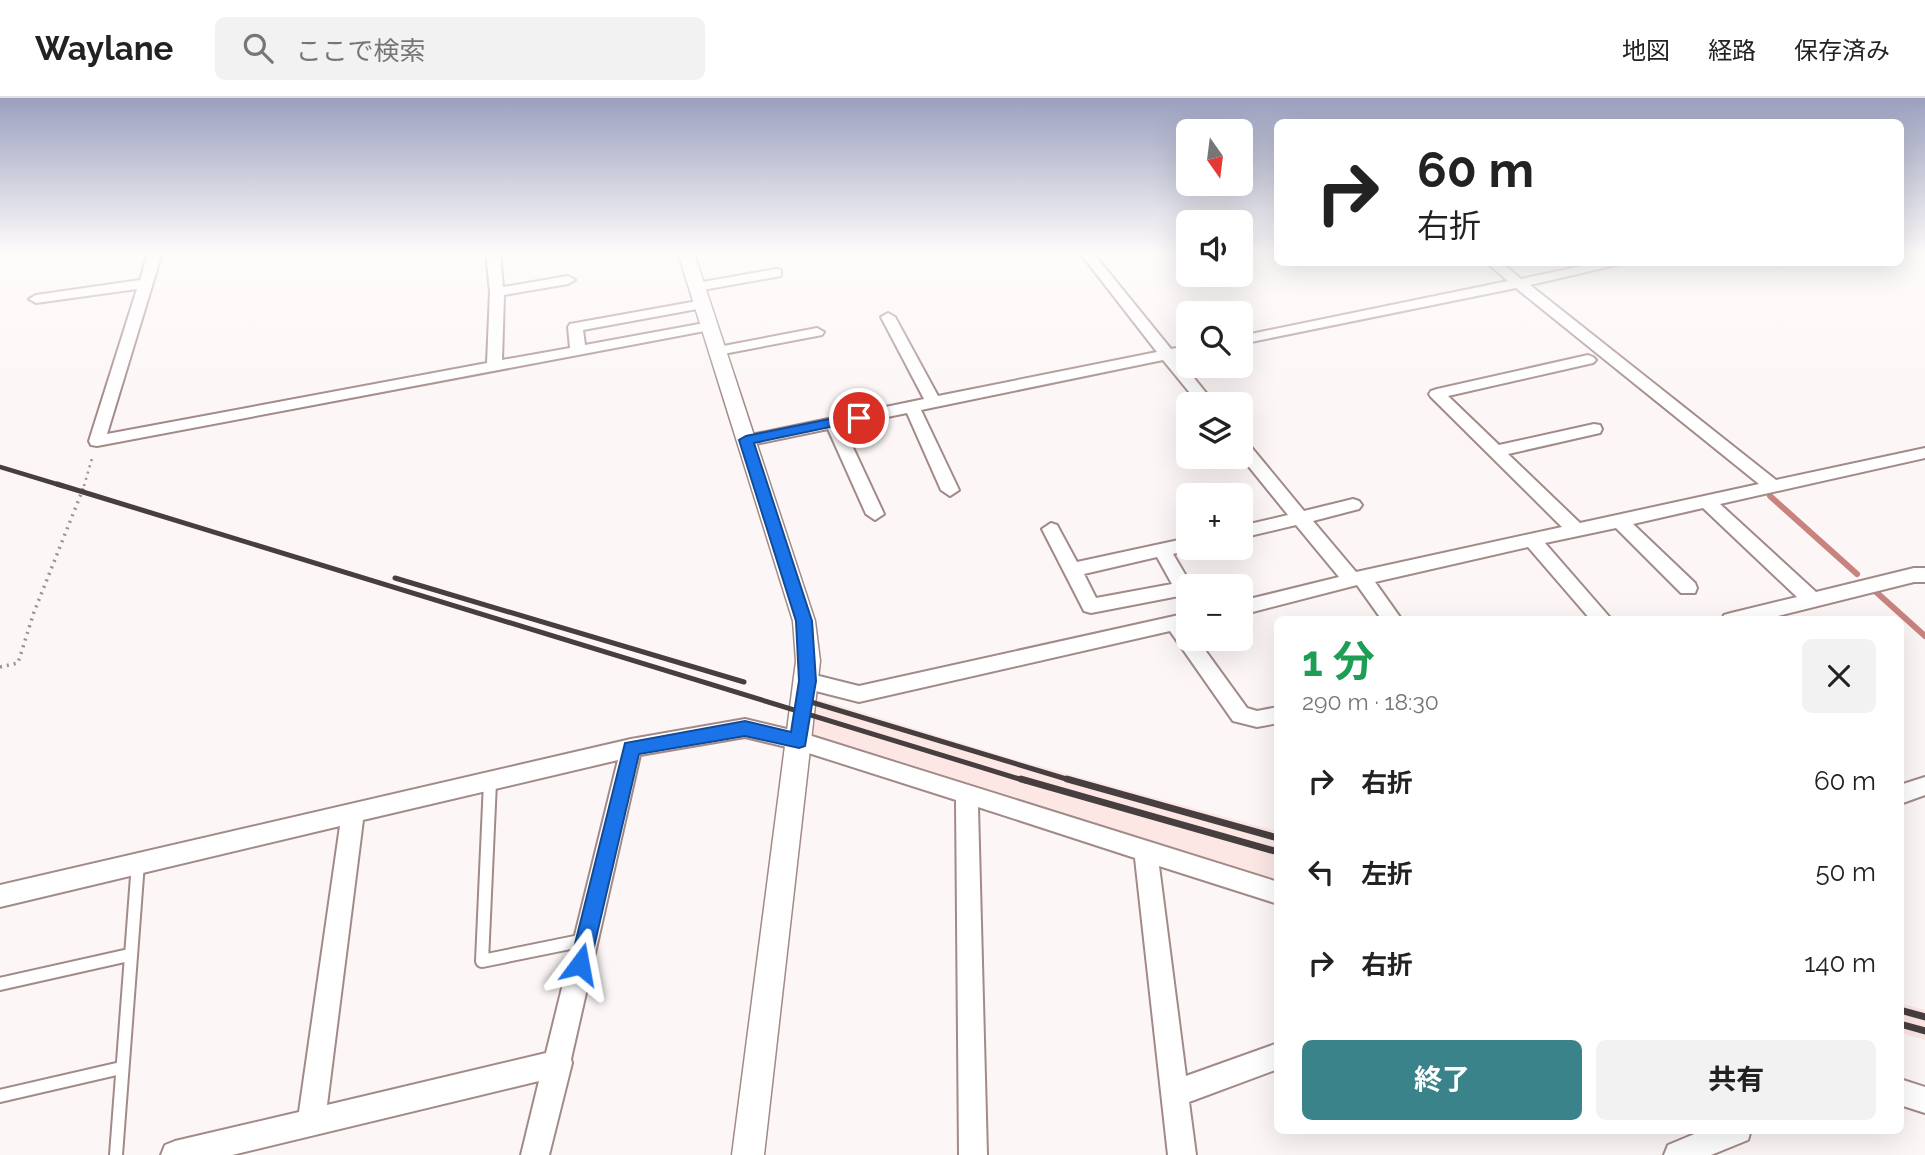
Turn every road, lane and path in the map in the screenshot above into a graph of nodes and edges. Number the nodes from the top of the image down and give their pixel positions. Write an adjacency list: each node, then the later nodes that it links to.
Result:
1 (141, 302): 24 (street)
2 (497, 302): 17 (street)
3 (702, 302): 8 (street)
4 (711, 302): 8 (street)
5 (1125, 302): 15 (street)
6 (1432, 302): 11 (street)
7 (1542, 302): 28 (street)
8 (703, 306): 12 (street); 12 (street); 13 (street)
9 (888, 317): 19 (street)
10 (817, 332): 13 (street)
11 (1253, 338)
12 (578, 350): 17 (street)
13 (718, 351): 23 (street)
14 (1176, 353): 15 (street)
15 (1166, 355): 18 (street); 19 (street)
16 (1588, 360): 25 (street)
17 (494, 366): 24 (street)
18 (1197, 392)
19 (934, 402): 20 (street)
20 (912, 407): 21 (street); 29 (street)
21 (832, 423): 23 (street); 32 (street)
22 (1594, 429): 25 (street)
23 (746, 440): 55 (street)
24 (97, 441): 54 (path)
25 (1495, 451): 37 (street)
26 (1925, 453): 28 (street)
27 (1253, 461): 33 (street)
28 (1772, 486): 30 (street)
29 (950, 490)
30 (1706, 501): 34 (street); 47 (street)
31 (1353, 505): 33 (street)
32 (875, 514)
33 (1300, 518): 36 (street); 44 (street)
34 (1620, 521): 37 (street); 45 (street)
35 (1051, 529): 41 (street)
36 (1253, 529)
37 (1577, 531): 38 (street)
38 (1533, 541): 44 (street); 50 (street)
39 (1176, 547): 40 (street)
40 (1162, 550): 41 (street); 42 (street)
41 (1073, 570): 46 (street)
42 (1176, 574)
43 (1925, 575): 47 (street)
44 (1357, 579): 48 (street); 49 (street)
45 (1688, 588)
46 (1176, 593)
47 (1812, 600): 51 (street)
48 (1253, 605)
49 (1389, 616)
50 (1599, 616)
51 (1747, 616)
52 (1176, 623): 55 (street)
53 (1200, 651): 56 (street)
54 (0, 667)
55 (807, 681): 57 (street)
56 (1274, 716)
57 (799, 741): 58 (street); 62 (street); 84 (street)
58 (631, 748): 59 (street); 68 (street)
59 (490, 782): 63 (street); 68 (lane)
60 (1925, 786): 61 (street)
61 (1904, 794)
62 (967, 796): 64 (street); 85 (street)
63 (353, 814): 65 (street); 78 (street)
64 (1146, 851): 66 (street); 75 (street)
65 (138, 863): 67 (street); 69 (lane)
66 (1274, 892)
67 (0, 895)
68 (586, 940): 72 (street)
69 (128, 954): 70 (lane); 73 (lane)
70 (0, 984)
71 (1274, 1057): 75 (street)
72 (559, 1063): 78 (street); 83 (street)
73 (121, 1068): 76 (lane); 81 (lane)
74 (1904, 1093): 77 (street)
75 (1174, 1094): 86 (street)
76 (0, 1096)
77 (1925, 1100)
78 (311, 1122): 82 (street)
79 (1729, 1134): 80 (street)
80 (1682, 1154)
81 (116, 1155)
82 (175, 1155)
83 (535, 1155)
84 (748, 1155)
85 (973, 1155)
86 (1182, 1155)

